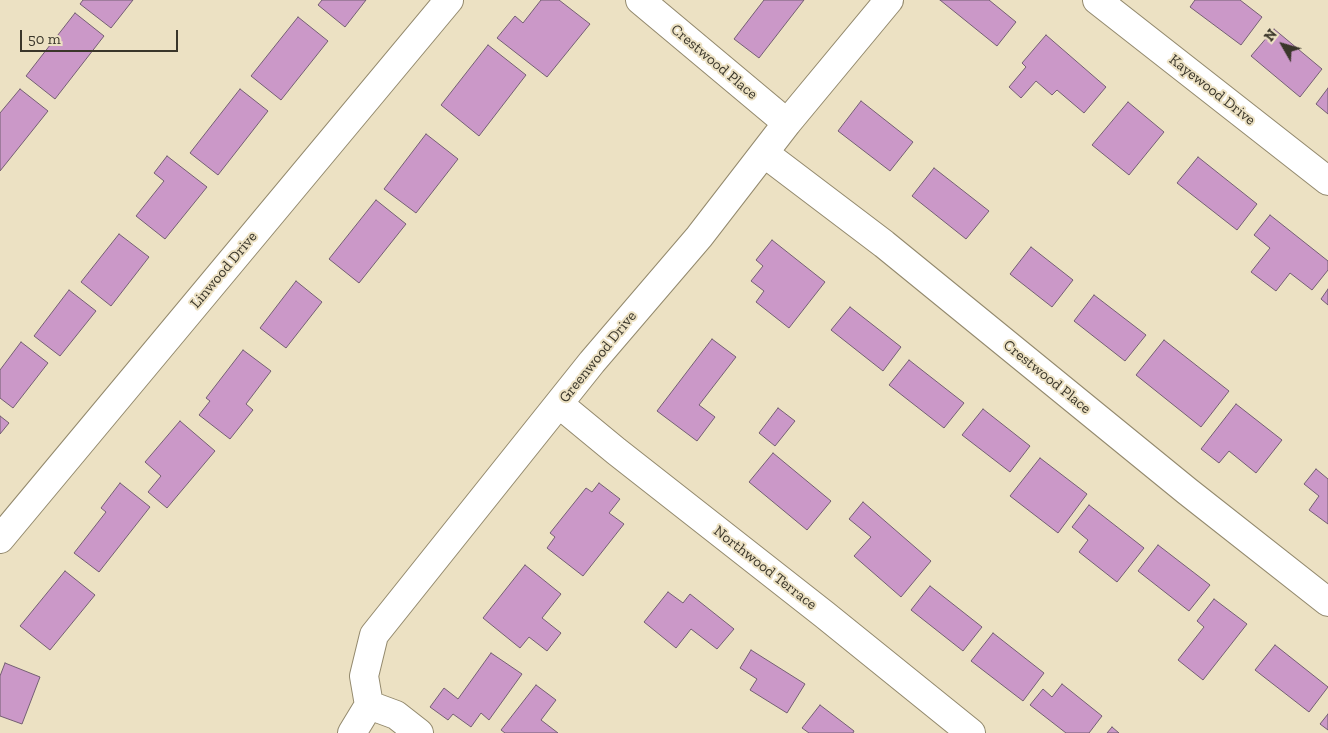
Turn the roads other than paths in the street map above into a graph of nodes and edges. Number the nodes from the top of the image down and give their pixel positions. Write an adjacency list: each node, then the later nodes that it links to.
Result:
1 (449, 0): 9 (street, Linwood Drive)
2 (640, 0): 5 (street, Crestwood Place)
3 (889, 0): 5 (street, Greenwood Drive)
4 (1097, 0): 7 (street, Kayewood Drive)
5 (787, 123): 6 (street, Greenwood Drive)
6 (764, 154): 8 (street, Greenwood Drive); 10 (street, Crestwood Place)
7 (1328, 181)
8 (560, 404): 11 (street, Greenwood Drive); 14 (street, Northwood Terrace)
9 (0, 539)
10 (1328, 602)
11 (369, 705): 12 (street); 13 (street)
12 (352, 733)
13 (419, 733)
14 (971, 733)

